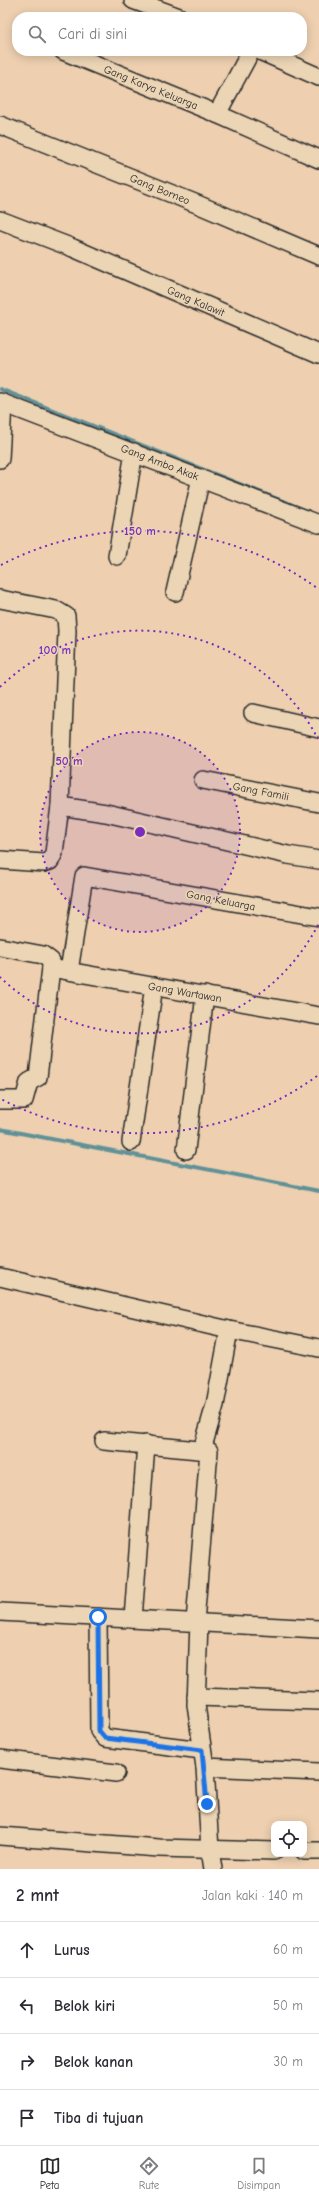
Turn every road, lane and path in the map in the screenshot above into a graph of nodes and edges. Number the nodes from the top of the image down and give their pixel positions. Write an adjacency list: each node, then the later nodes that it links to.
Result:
1 (133, 0): 2 (street)
2 (165, 12)
3 (75, 56): 7 (street, Gang Karya Keluarga)
4 (249, 56): 7 (street)
5 (271, 56): 6 (street)
6 (319, 77)
7 (216, 114): 9 (street, Gang Karya Keluarga)
8 (0, 124): 11 (street, Gang Borneo)
9 (319, 159)
10 (0, 220): 12 (street, Gang Kalawit)
11 (319, 256)
12 (319, 354)
13 (1, 402): 14 (street, Gang Ambo Akak); 15 (street)
14 (134, 452): 16 (street, Gang Ambo Akak); 18 (street)
15 (0, 458)
16 (201, 478): 17 (street, Gang Ambo Akak); 19 (street)
17 (319, 524)
18 (117, 556)
19 (175, 592)
20 (0, 599): 25 (street)
21 (253, 713): 22 (street)
22 (319, 728)
23 (203, 780): 24 (street, Gang Famili)
24 (319, 803)
25 (60, 806): 26 (street); 27 (street)
26 (0, 860)
27 (319, 860)
28 (319, 917): 31 (street, Gang Keluarga)
29 (0, 947): 30 (street)
30 (51, 968): 31 (street, Gang Wartawan); 35 (street)
31 (69, 971): 32 (street, Gang Wartawan)
32 (154, 986): 33 (street, Gang Wartawan); 36 (street)
33 (205, 995): 34 (street, Gang Wartawan); 37 (street)
34 (319, 1016)
35 (0, 1100)
36 (131, 1142)
37 (186, 1150)
38 (0, 1277): 39 (street)
39 (229, 1330): 40 (street); 43 (street)
40 (319, 1348)
41 (104, 1442): 42 (street)
42 (146, 1444): 43 (street); 46 (street)
43 (202, 1450): 47 (street)
44 (0, 1612): 45 (street)
45 (98, 1617): 46 (street); 51 (street)
46 (133, 1619): 47 (street)
47 (197, 1622): 48 (street); 49 (street)
48 (319, 1629)
49 (196, 1697): 50 (street); 51 (street)
50 (319, 1701)
51 (202, 1750): 53 (street)
52 (0, 1758): 55 (street)
53 (205, 1767): 54 (street); 57 (street)
54 (319, 1772)
55 (116, 1773)
56 (0, 1836): 57 (street)
57 (210, 1850): 58 (street); 61 (street)
58 (271, 1851)
59 (307, 1851): 60 (street)
60 (319, 1851)
61 (213, 1869)

